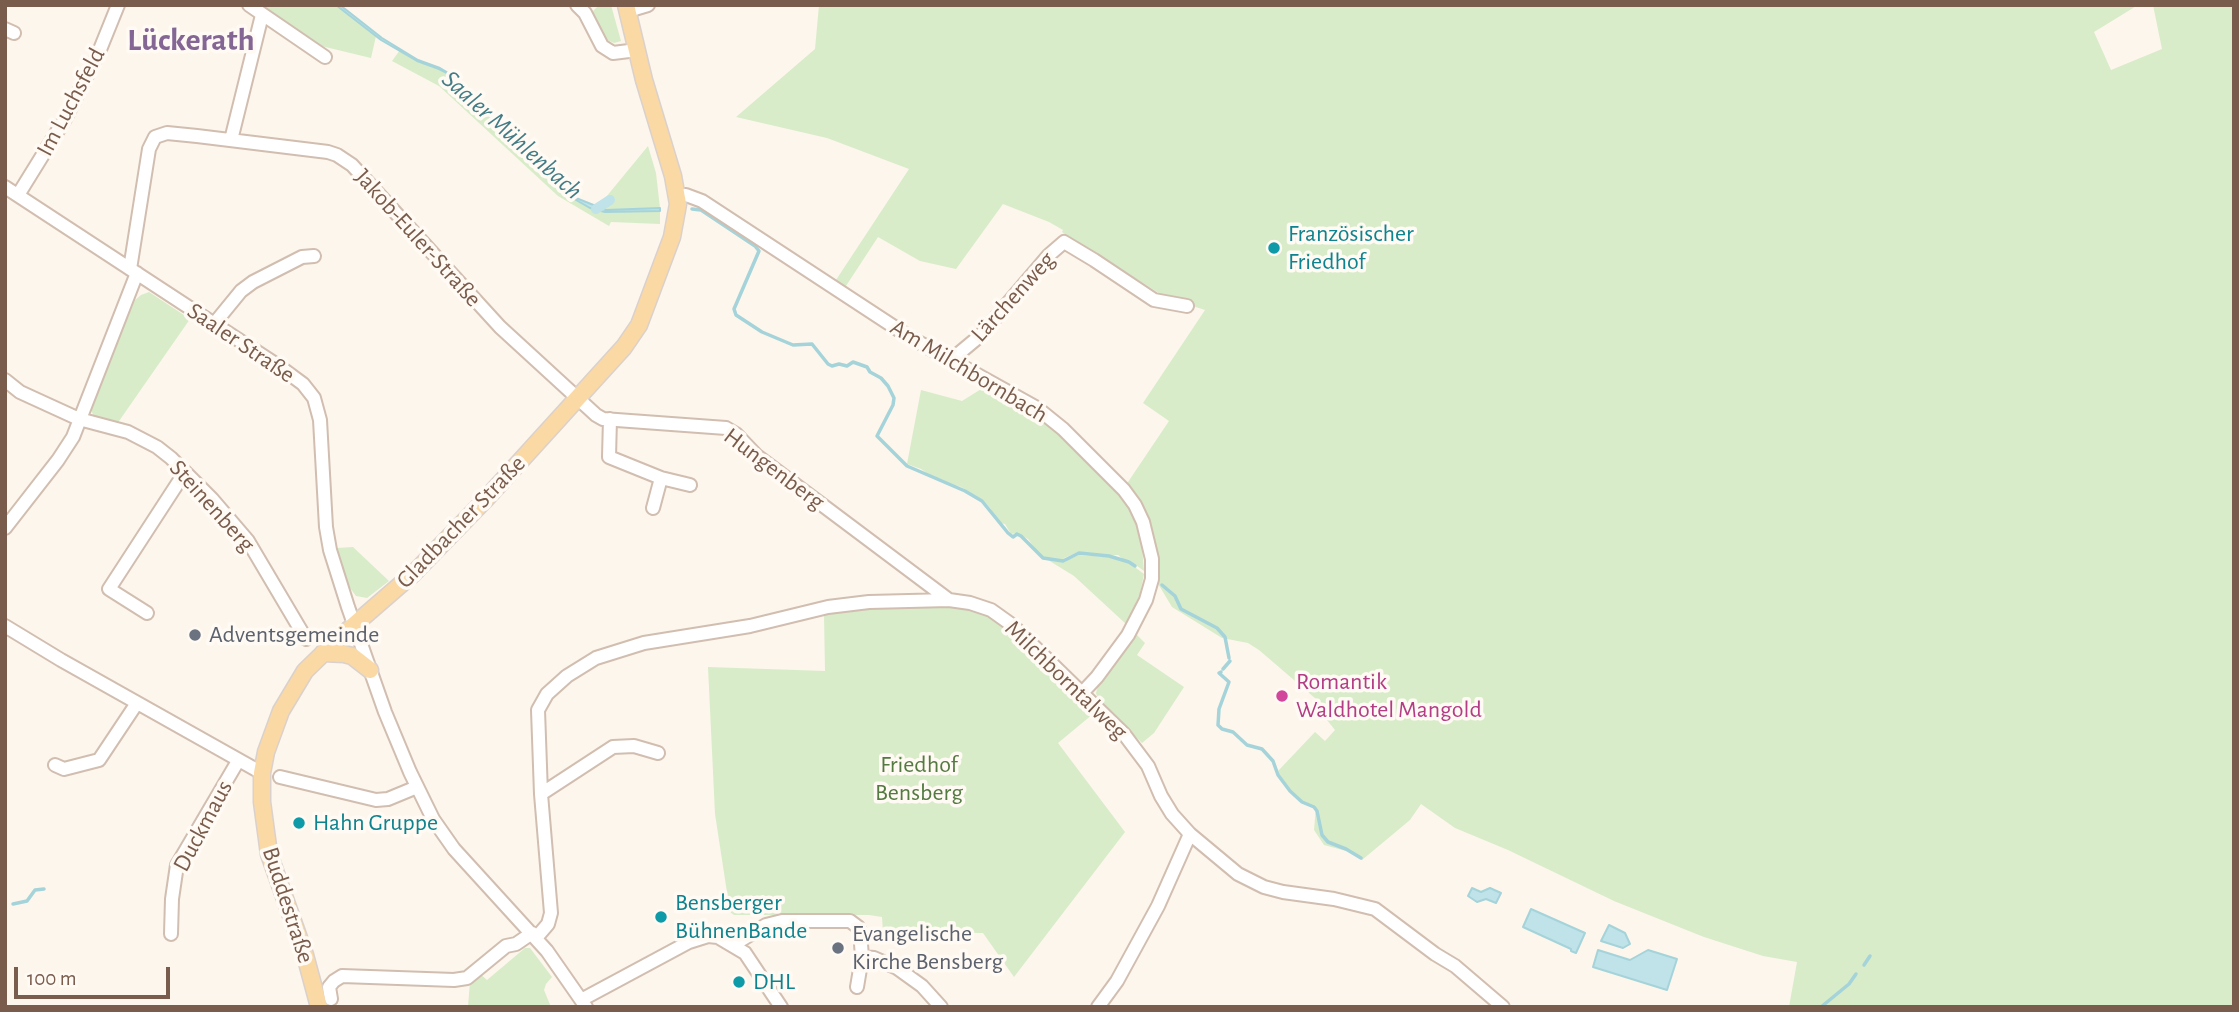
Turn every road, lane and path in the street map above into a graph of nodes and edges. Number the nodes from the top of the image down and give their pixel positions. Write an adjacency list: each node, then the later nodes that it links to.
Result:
1 (118, 5): 11 (street, Im Luchsfeld)
2 (249, 5): 6 (street)
3 (578, 5): 7 (street)
4 (648, 5): 5 (street)
5 (627, 8): 7 (main road, Gladbacher Straße)
6 (262, 15): 8 (street); 9 (street)
7 (637, 50): 12 (main road, Gladbacher Straße)
8 (325, 57)
9 (231, 140): 14 (street, Jakob-Euler-Straße); 19 (street, Jakob-Euler-Straße)
10 (5, 187): 11 (street, Saaler Straße)
11 (18, 195): 14 (street, Saaler Straße)
12 (677, 195): 17 (street, Am Milchbornbach); 19 (main road, Gladbacher Straße)
13 (314, 256): 16 (street)
14 (134, 271): 16 (street, Saaler Straße); 20 (street)
15 (1187, 306): 17 (street, Lärchenweg)
16 (214, 324): 31 (street, Saaler Straße)
17 (951, 360): 36 (street, Am Milchbornbach)
18 (5, 380): 20 (street, Steinenberg)
19 (576, 399): 21 (street, Hungenberg); 31 (main road, Gladbacher Straße)
20 (79, 419): 22 (street, Steinenberg); 26 (street)
21 (610, 419): 23 (street); 28 (street, Hungenberg)
22 (185, 472): 27 (street); 33 (street, Steinenberg)
23 (661, 478): 24 (street); 25 (street)
24 (691, 485)
25 (653, 508)
26 (5, 528)
27 (109, 589): 29 (street); 30 (street)
28 (949, 600): 36 (street, Milchborntalweg); 44 (street, Milchborntalweg)
29 (101, 601)
30 (147, 613)
31 (355, 624): 34 (main road, Buddestraße); 35 (street)
32 (5, 626): 37 (street)
33 (306, 639)
34 (323, 653): 35 (main road); 41 (main road, Buddestraße)
35 (370, 670): 43 (street)
36 (1082, 693): 45 (street, Milchborntalweg)
37 (137, 703): 39 (street); 40 (street)
38 (658, 753): 44 (street)
39 (238, 761): 41 (street); 46 (street, Duckmaus)
40 (55, 765)
41 (262, 773): 51 (main road, Buddestraße)
42 (280, 777): 43 (street)
43 (417, 787): 47 (street)
44 (541, 794): 47 (street, Milchborntalweg)
45 (1190, 834): 55 (street); 56 (street, Milchborntalweg)
46 (171, 934)
47 (534, 936): 51 (street); 52 (street)
48 (733, 945): 49 (street); 52 (street); 53 (street)
49 (862, 957): 50 (street); 54 (street)
50 (857, 987)
51 (325, 1003)
52 (584, 1003)
53 (780, 1007)
54 (941, 1007)
55 (1098, 1007)
56 (1503, 1007)

